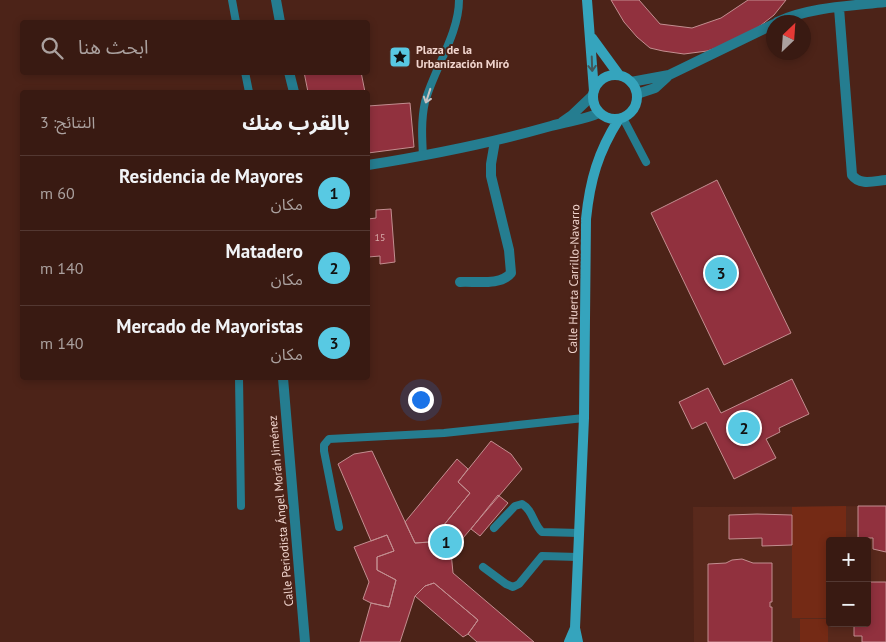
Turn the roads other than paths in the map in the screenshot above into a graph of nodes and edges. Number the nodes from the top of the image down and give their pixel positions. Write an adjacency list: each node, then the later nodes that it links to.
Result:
1 (232, 0): 8 (lane)
2 (276, 0): 9 (street)
3 (459, 0): 26 (lane, one-way to 26)
4 (587, 0): 11 (street)
5 (886, 2): 6 (street)
6 (839, 8): 7 (street); 29 (street)
7 (796, 15)
8 (236, 20)
9 (280, 20)
10 (766, 27): 14 (street)
11 (591, 37): 15 (street); 19 (street, one-way to 19)
12 (246, 75): 17 (lane)
13 (290, 75): 18 (street)
14 (669, 75): 16 (street); 20 (street)
15 (619, 76): 16 (street); 19 (street)
16 (631, 82): 20 (street)
17 (249, 90)
18 (292, 90)
19 (593, 93): 21 (street); 23 (street)
20 (637, 94): 22 (street)
21 (601, 114): 22 (street); 23 (street); 25 (street, Calle Huerta Carrillo-Navarro)
22 (621, 119): 25 (street, Calle Huerta Carrillo-Navarro); 27 (lane)
23 (561, 123): 24 (street)
24 (495, 142): 26 (street); 30 (street)
25 (604, 143): 33 (street, Calle Huerta Carrillo-Navarro)
26 (423, 156): 28 (street)
27 (646, 162)
28 (370, 165)
29 (886, 180)
30 (460, 282)
31 (239, 380): 34 (lane)
32 (283, 380): 41 (street, Calle Periodista Ángel Morán Jiménez)
33 (584, 418): 35 (lane); 37 (street, Calle Huerta Carrillo-Navarro)
34 (241, 506)
35 (339, 527)
36 (494, 528): 37 (lane)
37 (579, 533): 38 (street, Calle Huerta Carrillo-Navarro)
38 (578, 557): 39 (lane); 40 (street, Calle Huerta Carrillo-Navarro)
39 (483, 567)
40 (575, 628): 42 (street); 43 (street)
41 (305, 642)
42 (569, 642)
43 (578, 642)

